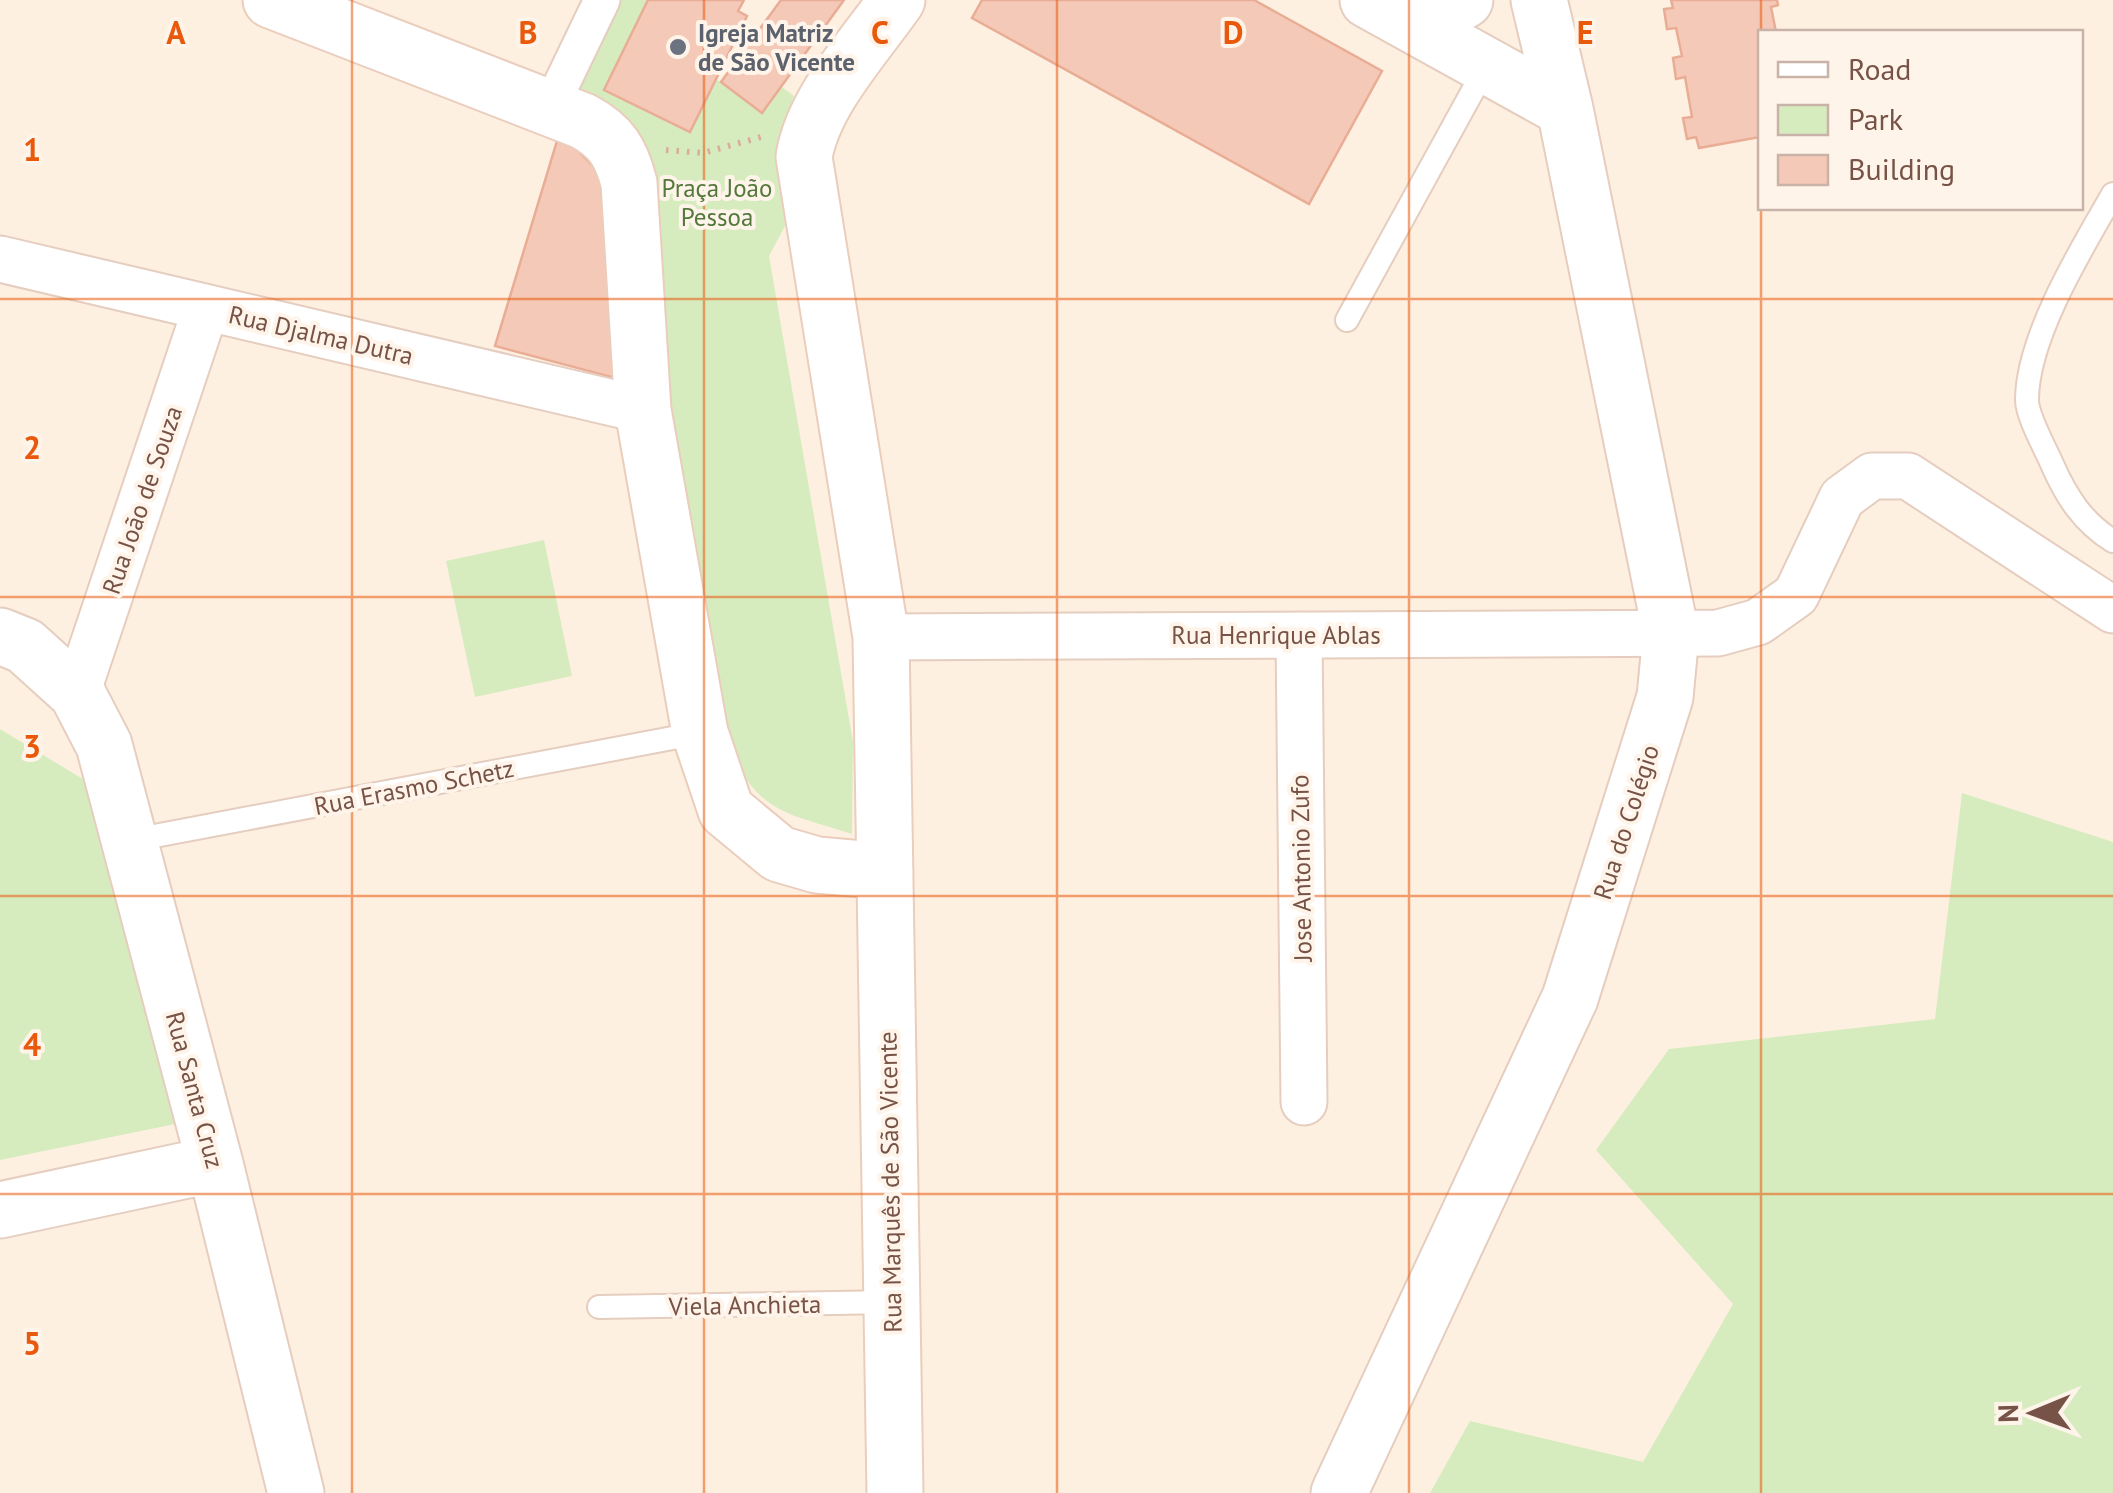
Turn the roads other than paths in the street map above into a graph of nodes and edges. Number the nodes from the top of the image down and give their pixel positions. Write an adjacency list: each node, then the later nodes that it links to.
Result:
1 (271, 0): 8 (street)
2 (602, 0): 8 (street)
3 (897, 0): 20 (street)
4 (1465, 0): 6 (street)
5 (1539, 0): 9 (street, Rua do Colégio)
6 (1383, 8): 7 (street)
7 (1486, 65): 9 (street); 13 (lane)
8 (550, 108): 14 (street)
9 (1565, 108): 17 (street, Rua do Colégio)
10 (2113, 194): 15 (lane)
11 (0, 259): 12 (street, Rua Djalma Dutra)
12 (206, 308): 14 (street, Rua Djalma Dutra); 21 (street, Rua João de Souza)
13 (1347, 320)
14 (643, 410): 22 (street)
15 (2113, 541)
16 (2113, 610): 17 (street, Rua Henrique Ablas)
17 (1671, 634): 18 (street, Rua Henrique Ablas); 32 (street, Rua do Colégio)
18 (1298, 635): 20 (street, Rua Henrique Ablas); 25 (street, Jose Antonio Zufo)
19 (0, 636): 21 (street)
20 (881, 637): 24 (street)
21 (78, 693): 23 (street, Rua Santa Cruz)
22 (700, 733): 23 (lane, Rua Erasmo Schetz); 24 (street)
23 (128, 841): 26 (street, Rua Santa Cruz)
24 (885, 871): 28 (street, Rua Marquês de São Vicente)
25 (1304, 1102)
26 (215, 1164): 27 (street); 30 (street, Rua Santa Cruz)
27 (0, 1210)
28 (892, 1302): 29 (lane, Viela Anchieta); 31 (street, Rua Marquês de São Vicente)
29 (599, 1308)
30 (296, 1493)
31 (895, 1493)
32 (1339, 1493)

